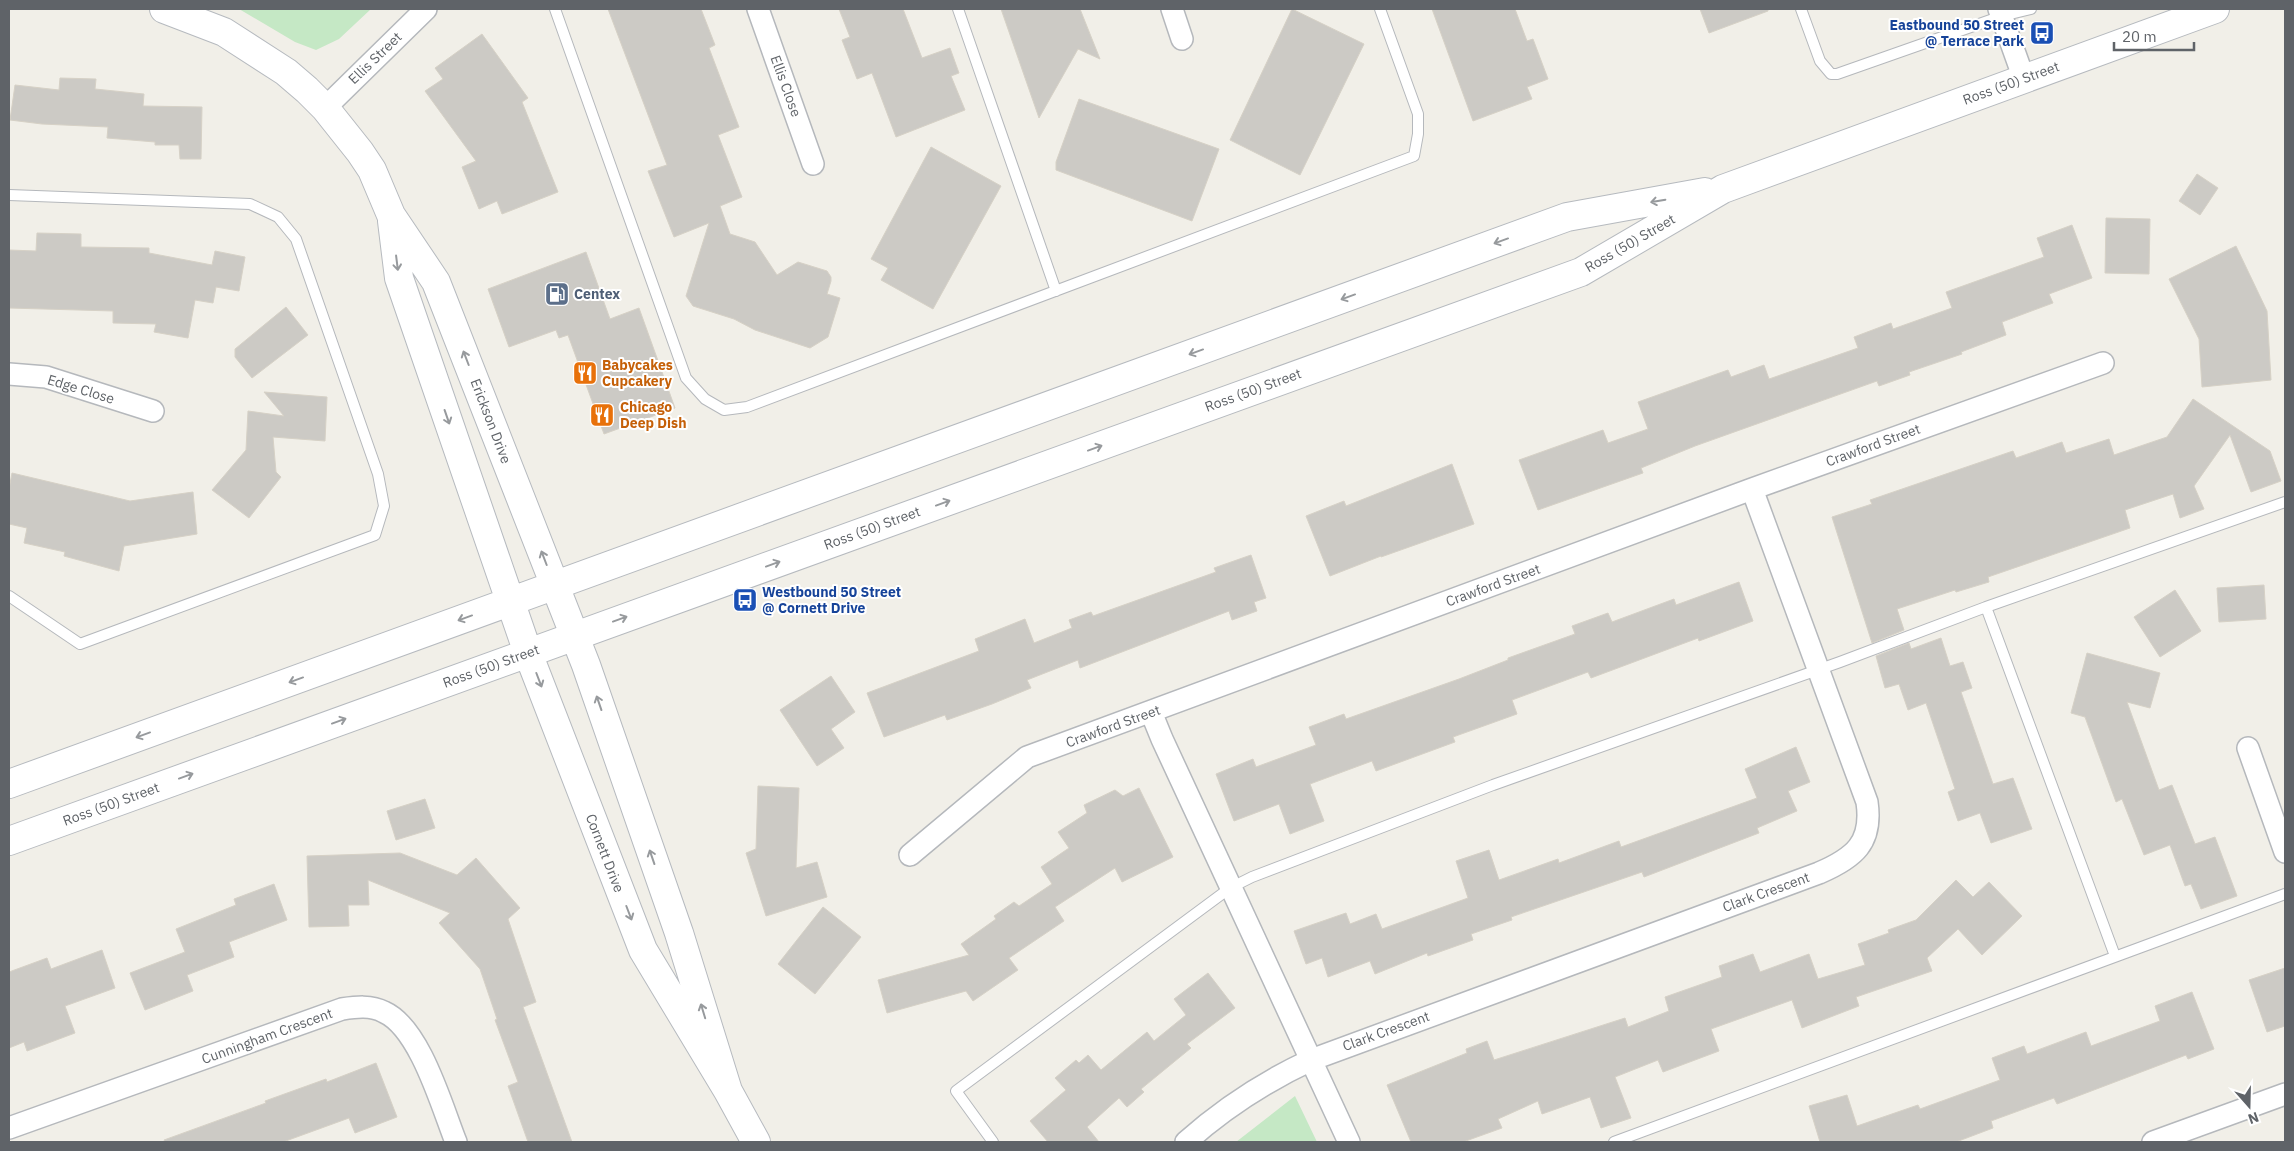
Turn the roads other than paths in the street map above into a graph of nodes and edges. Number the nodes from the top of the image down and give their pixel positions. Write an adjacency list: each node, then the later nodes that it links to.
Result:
1 (164, 9): 14 (main road, Erickson Drive)
2 (426, 9): 14 (street, Ellis Street)
3 (555, 9): 19 (lane)
4 (758, 9): 15 (street, Ellis Close)
5 (958, 9): 19 (lane)
6 (1172, 9): 12 (street)
7 (1380, 9): 19 (lane)
8 (1801, 9): 11 (lane)
9 (2031, 9): 11 (lane)
10 (2215, 9): 13 (main road, Ross (50) Street)
11 (2000, 13): 13 (street)
12 (1182, 39)
13 (2024, 79): 16 (main road, Ross (50) Street)
14 (325, 108): 18 (main road, Erickson Drive)
15 (813, 164)
16 (1723, 189): 25 (main road, Ross (50) Street, one-way to 25); 29 (main road, Ross (50) Street, one-way to 16)
17 (9, 195): 26 (lane)
18 (391, 215): 25 (main road, Erickson Drive, one-way to 18); 27 (main road, Erickson Drive, one-way to 27)
19 (1056, 291)
20 (2103, 363): 23 (street, Crawford Street)
21 (9, 374): 22 (street, Edge Close)
22 (152, 411)
23 (1752, 489): 31 (street, Clark Crescent); 32 (street, Crawford Street)
24 (2285, 502): 28 (lane)
25 (555, 585): 27 (main road, Ross (50) Street); 29 (main road, Erickson Drive)
26 (9, 596)
27 (511, 601): 30 (main road, Cornett Drive); 34 (main road, Ross (50) Street, one-way to 34)
28 (1986, 607): 31 (lane); 40 (lane)
29 (575, 636): 30 (main road, Ross (50) Street); 42 (main road, Cornett Drive, one-way to 29)
30 (528, 653): 35 (main road, Ross (50) Street, one-way to 30); 42 (main road, Cornett Drive, one-way to 42)
31 (1818, 669): 38 (lane); 41 (street, Clark Crescent)
32 (1151, 712): 37 (street, Crawford Street); 38 (street)
33 (2248, 748): 36 (street)
34 (9, 784)
35 (9, 841)
36 (2285, 852)
37 (910, 855)
38 (1230, 888): 41 (street); 47 (lane)
39 (2285, 894): 40 (lane)
40 (2115, 956): 50 (lane)
41 (1311, 1060): 48 (street, Clark Crescent); 49 (street)
42 (728, 1091): 46 (main road, Cornett Drive)
43 (2285, 1094): 51 (street)
44 (9, 1128): 45 (street, Cunningham Crescent)
45 (456, 1142)
46 (756, 1142)
47 (993, 1142)
48 (1186, 1142)
49 (1349, 1142)
50 (1614, 1142)
51 (2153, 1142)

